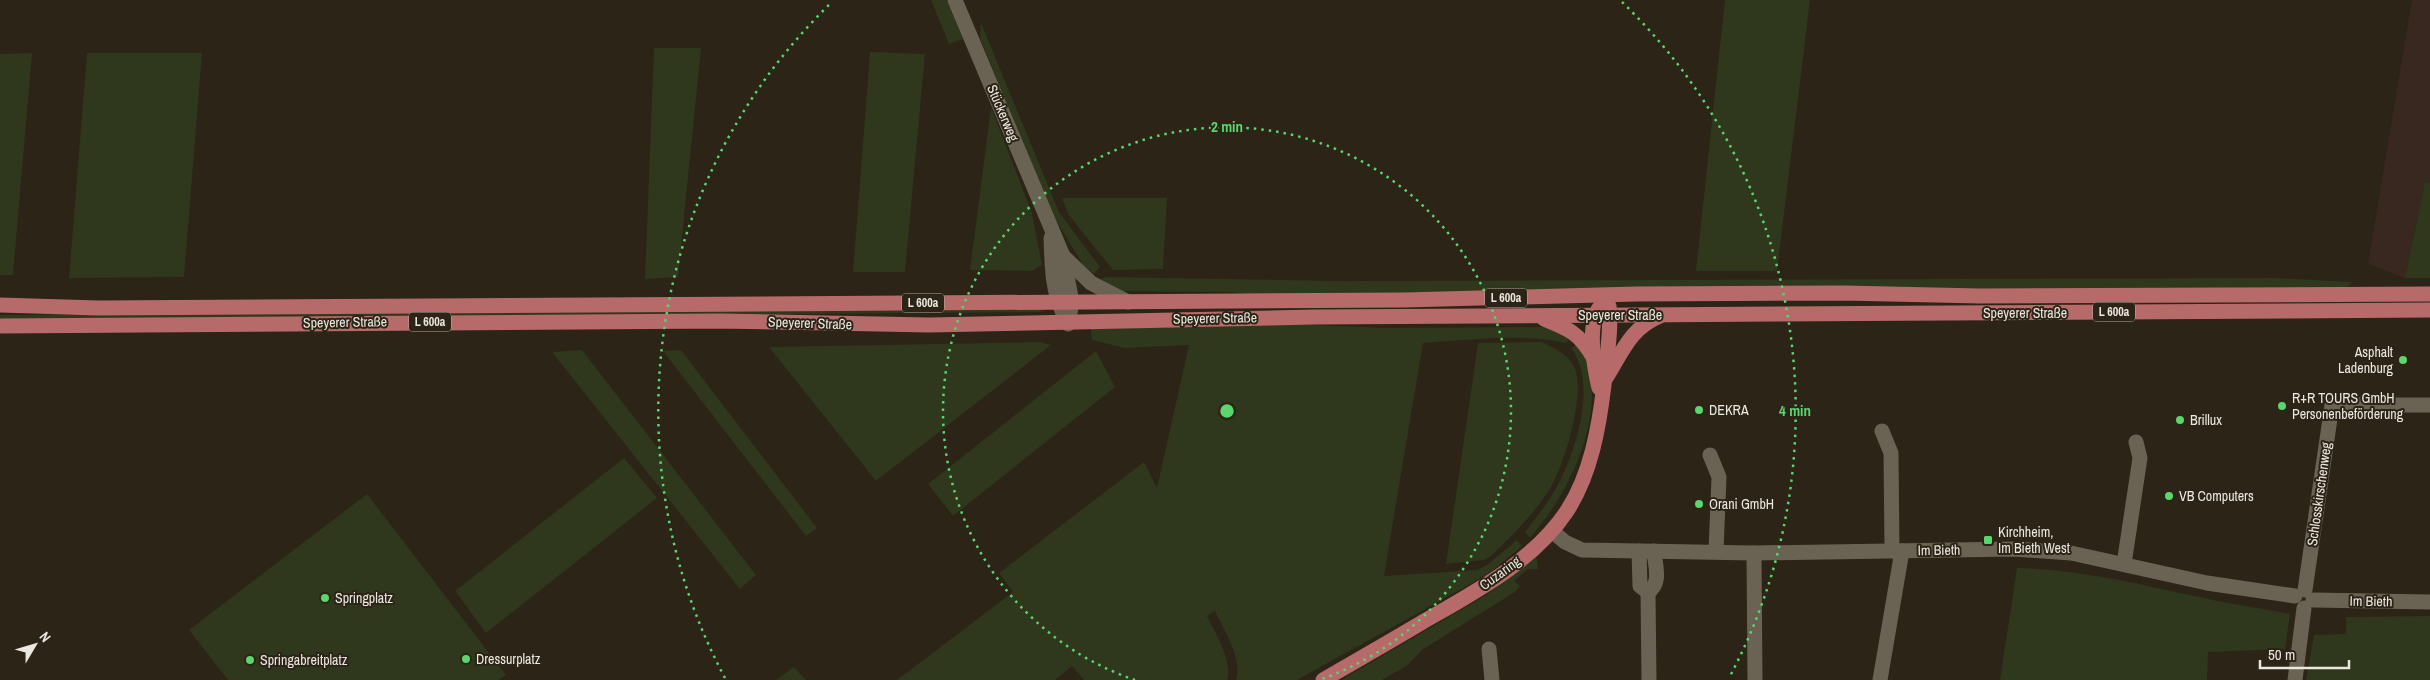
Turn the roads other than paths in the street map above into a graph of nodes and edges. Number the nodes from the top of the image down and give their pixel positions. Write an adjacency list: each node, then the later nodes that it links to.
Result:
1 (956, 0): 2 (street, Stückerweg)
2 (1050, 227): 3 (street, Stückerweg); 6 (street, Stückerweg)
3 (1063, 256): 6 (street, Stückerweg); 7 (street)
4 (1608, 294): 5 (main road, Speyerer Straße / L 600a); 7 (main road, Speyerer Straße / L 600a); 10 (main road, Cuzaring); 13 (main road, Cuzaring)
5 (2430, 294)
6 (1065, 302): 7 (main road, Speyerer Straße / L 600a); 8 (main road, Speyerer Straße / L 600a); 14 (street, Stückerweg)
7 (1128, 302)
8 (0, 305)
9 (2430, 310): 11 (main road, Speyerer Straße / L 600a)
10 (1610, 315): 11 (main road, Speyerer Straße / L 600a); 13 (main road, Speyerer Straße / L 600a); 17 (main road, Cuzaring)
11 (1663, 315): 17 (main road)
12 (1536, 316): 13 (main road, Speyerer Straße / L 600a); 14 (main road, Speyerer Straße / L 600a); 16 (main road)
13 (1594, 316): 16 (main road, Cuzaring)
14 (1068, 324): 15 (main road, Speyerer Straße / L 600a)
15 (0, 326)
16 (1592, 357): 18 (main road, Cuzaring)
17 (1604, 381): 18 (main road, Cuzaring)
18 (1602, 402): 23 (main road, Cuzaring)
19 (2430, 405): 29 (street, Schlosskirschenweg)
20 (1882, 431): 26 (street, Im Bieth)
21 (2136, 442): 28 (street)
22 (1710, 455): 25 (street)
23 (1552, 531): 24 (street, Im Bieth); 32 (main road, Cuzaring)
24 (1647, 551): 25 (street, Im Bieth); 34 (street)
25 (1716, 551): 27 (street, Im Bieth)
26 (1897, 551): 27 (street, Im Bieth); 28 (street, Im Bieth); 36 (street, Im Bieth)
27 (1754, 553): 35 (street)
28 (2124, 564): 29 (street, Im Bieth)
29 (2304, 598): 30 (street, Im Bieth); 37 (street, Schlosskirschenweg)
30 (2430, 602)
31 (1489, 649): 33 (street)
32 (1323, 680)
33 (1492, 680)
34 (1649, 680)
35 (1755, 680)
36 (1880, 680)
37 (2295, 680)

